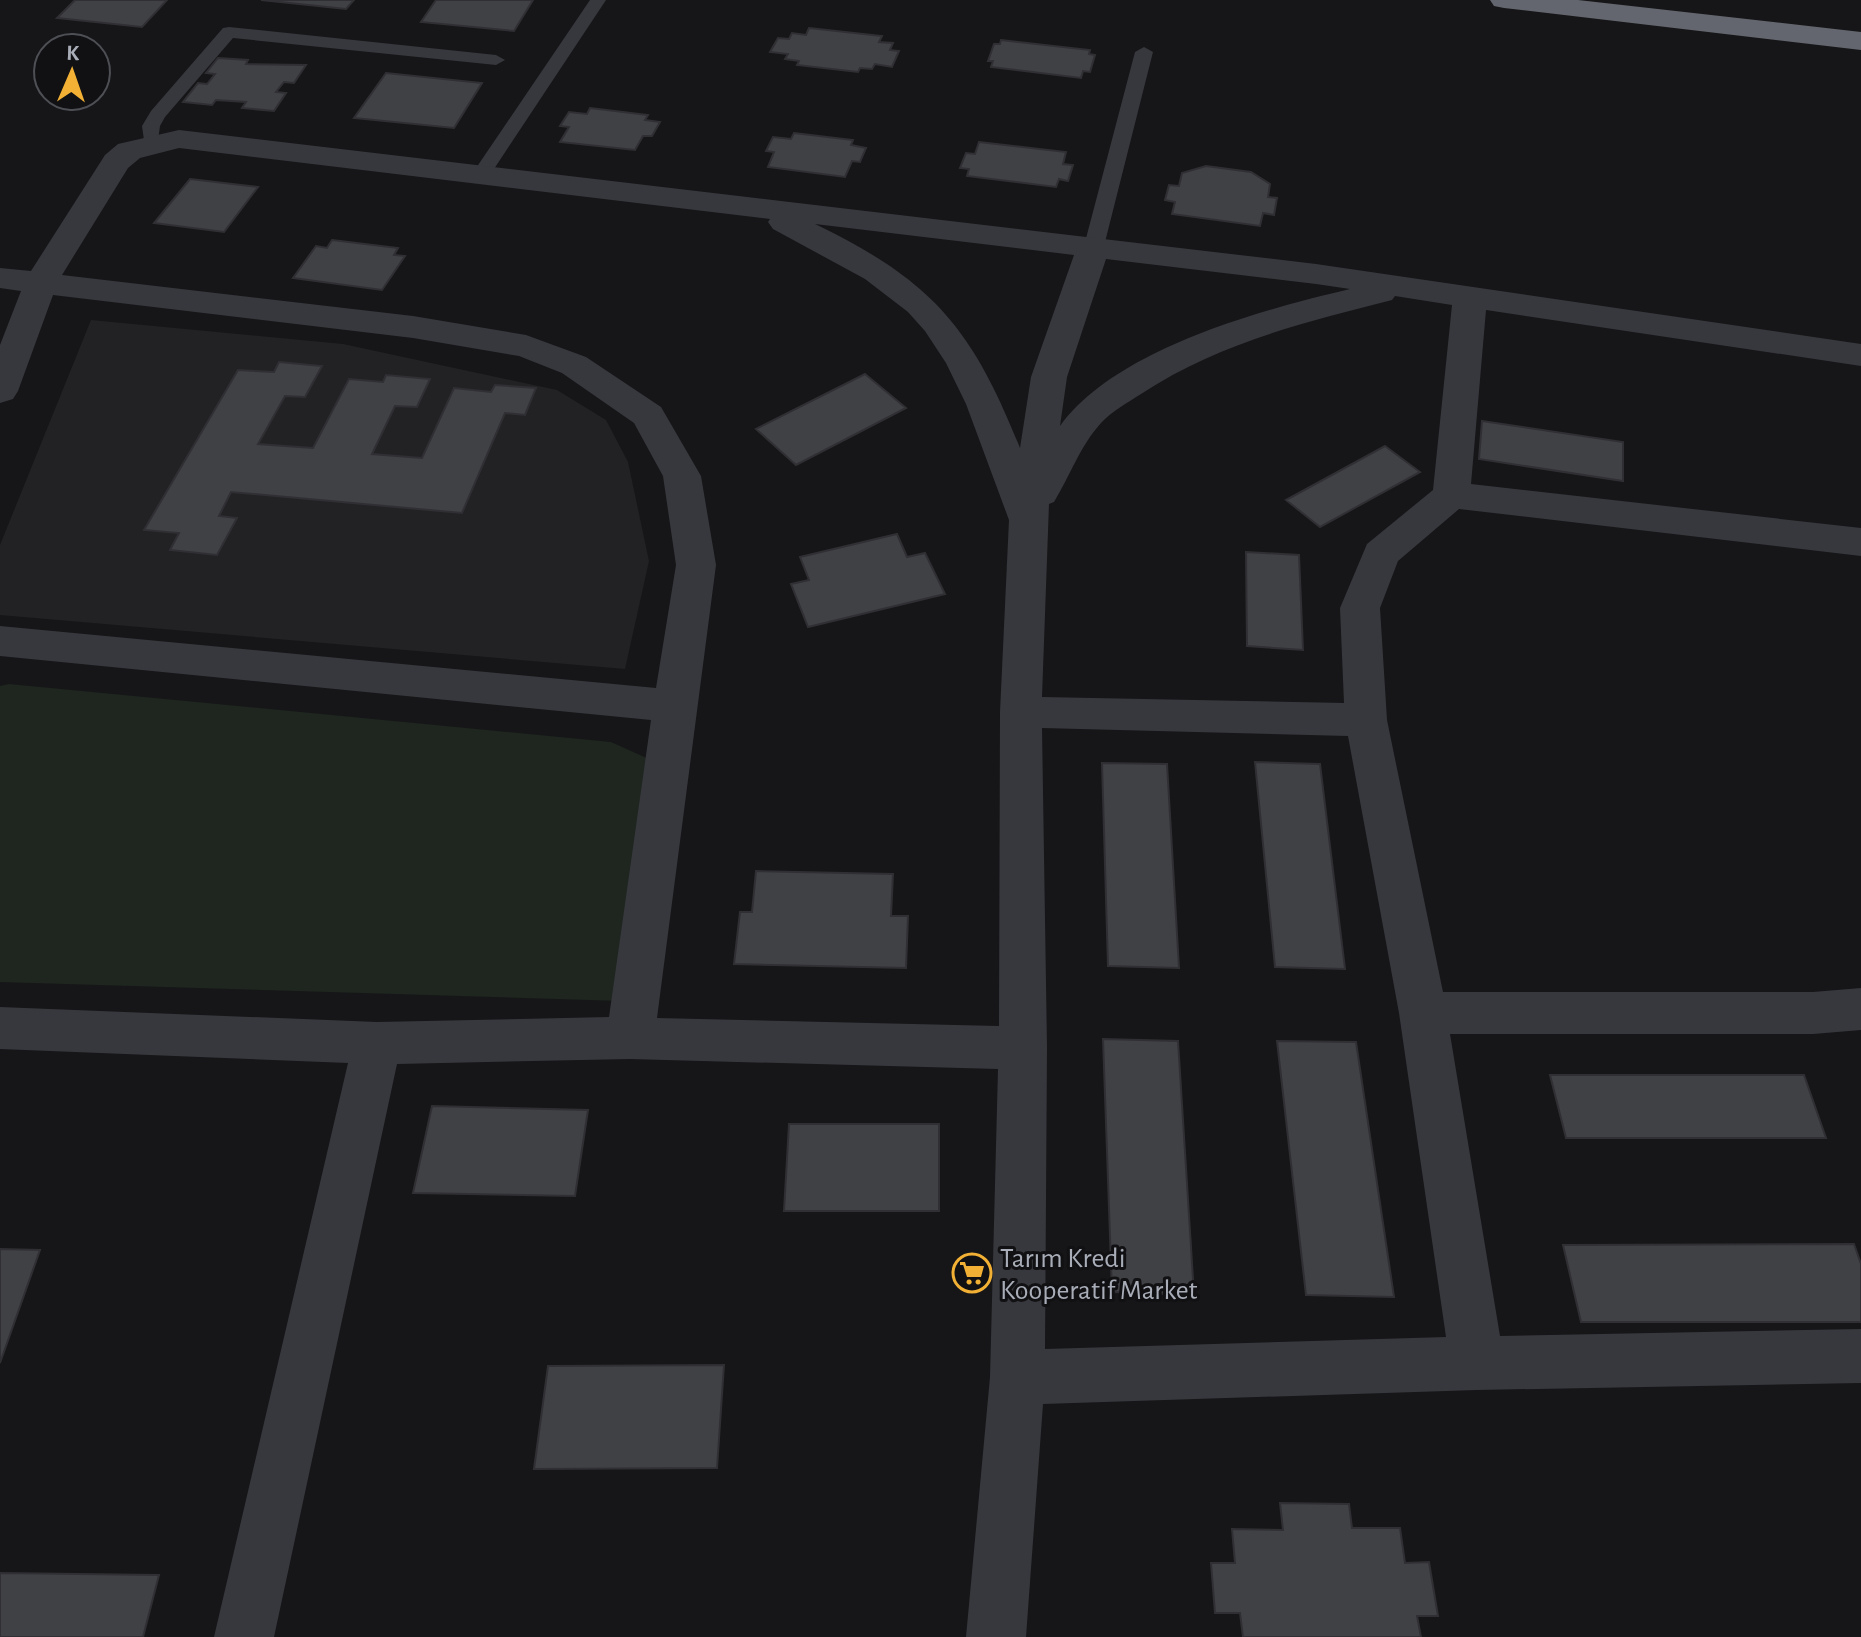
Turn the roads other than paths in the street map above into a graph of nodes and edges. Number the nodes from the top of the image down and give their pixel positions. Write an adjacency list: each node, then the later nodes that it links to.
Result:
1 (598, 0): 7 (lane)
2 (1504, 0): 3 (highway)
3 (1861, 41)
4 (1144, 52): 9 (lane)
5 (496, 60): 6 (lane)
6 (151, 143): 7 (street); 11 (street)
7 (481, 174): 8 (street)
8 (745, 205): 9 (street); 17 (street)
9 (1094, 246): 12 (street); 17 (street)
10 (0, 278): 11 (street)
11 (41, 282): 15 (street); 20 (street)
12 (1407, 288): 13 (street); 17 (street)
13 (1470, 297): 14 (street); 16 (street)
14 (1861, 355)
15 (0, 391)
16 (1451, 495): 18 (street); 22 (street)
17 (1027, 524): 21 (street)
18 (1861, 542)
19 (0, 641): 20 (street)
20 (674, 706): 26 (street)
21 (1021, 712): 22 (street); 28 (street)
22 (1366, 720): 24 (street)
23 (1861, 1009): 24 (street)
24 (1423, 1013): 30 (street)
25 (0, 1028): 27 (street)
26 (630, 1038): 27 (street); 28 (street)
27 (377, 1043): 32 (street)
28 (1023, 1048): 31 (street)
29 (1861, 1356): 30 (street)
30 (1477, 1363): 31 (street)
31 (1017, 1377): 33 (street)
32 (244, 1637)
33 (996, 1637)

